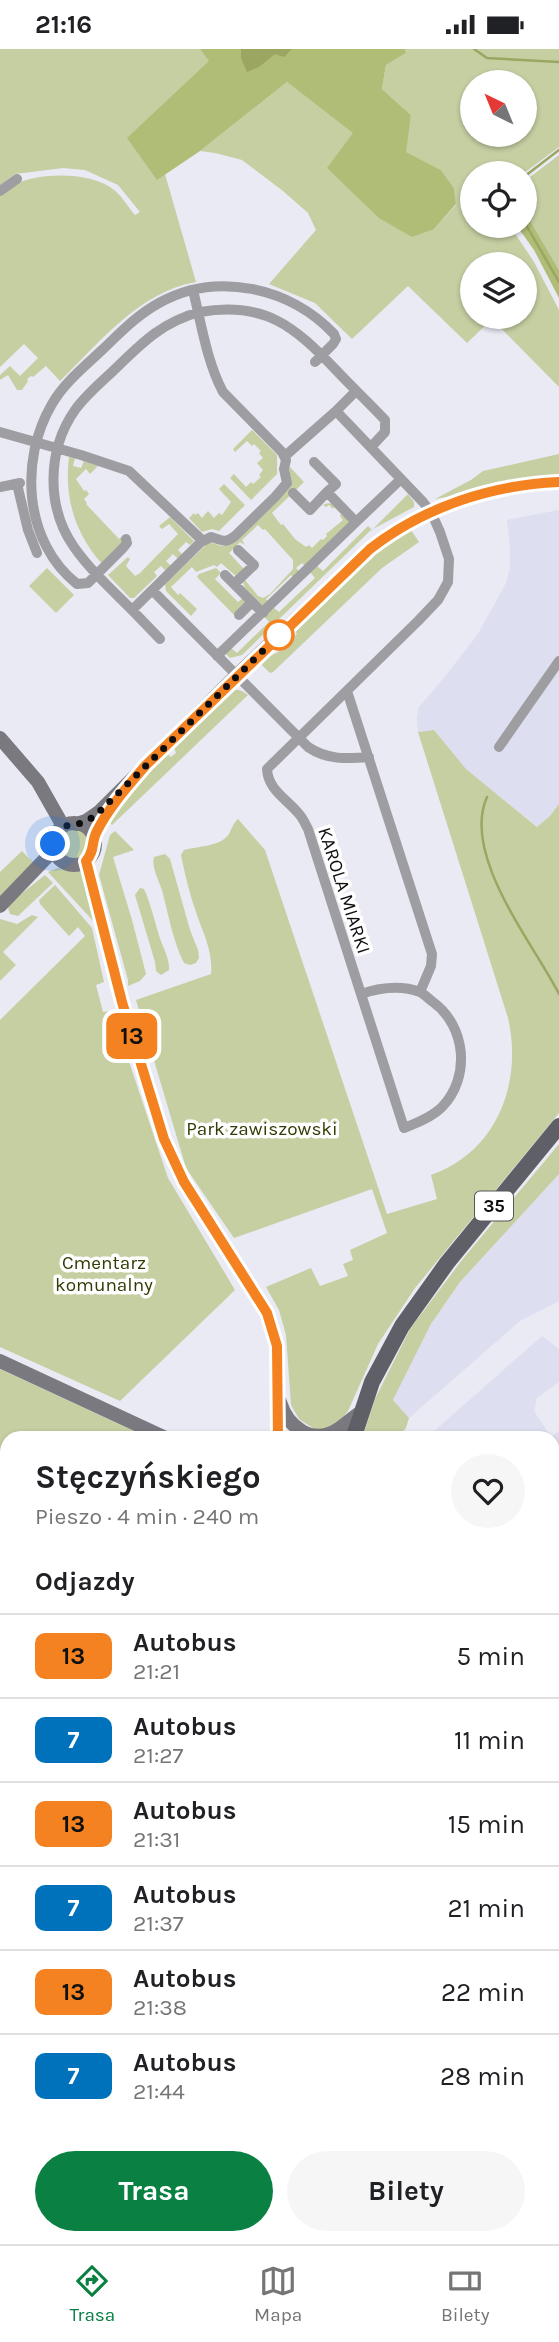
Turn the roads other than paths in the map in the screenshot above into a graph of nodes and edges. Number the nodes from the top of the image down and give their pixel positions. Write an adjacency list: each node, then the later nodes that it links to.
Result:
1 (17, 179): 2 (street)
2 (0, 191)
3 (193, 290): 4 (street); 5 (street); 9 (street)
4 (199, 312): 5 (street); 11 (street); 12 (street)
5 (318, 359): 6 (street)
6 (356, 391): 7 (street); 10 (street)
7 (336, 411): 10 (street); 12 (street)
8 (0, 432): 9 (street)
9 (36, 442): 11 (street); 15 (street)
10 (371, 447): 14 (street)
11 (58, 449): 24 (street); 27 (street)
12 (285, 456): 24 (street)
13 (314, 462): 20 (street)
14 (401, 479): 21 (street); 22 (street)
15 (30, 481): 17 (street); 27 (street)
16 (559, 482): 21 (street)
17 (17, 484): 18 (street); 26 (street)
18 (0, 487)
19 (293, 492): 20 (street)
20 (327, 492): 22 (street)
21 (431, 512): 38 (street); 39 (street, KAROLA MIARKI)
22 (356, 522): 33 (street)
23 (126, 539): 27 (street)
24 (203, 541): 30 (street)
25 (238, 550): 29 (street)
26 (37, 553)
27 (97, 574): 32 (street)
28 (225, 575): 29 (street)
29 (234, 584): 31 (street)
30 (152, 591): 32 (street); 36 (street)
31 (252, 602): 33 (street); 34 (street)
32 (132, 610): 35 (street)
33 (263, 613): 36 (street)
34 (239, 615)
35 (160, 639)
36 (217, 656): 38 (street)
37 (559, 661): 42 (street)
38 (236, 676): 41 (street); 44 (street)
39 (347, 691): 41 (street, KAROLA MIARKI); 43 (street)
40 (0, 738): 45 (street)
41 (298, 739): 43 (street); 53 (street, KAROLA MIARKI)
42 (499, 747)
43 (369, 757): 52 (street)
44 (129, 785): 45 (street); 46 (street)
45 (70, 825): 46 (street); 47 (street)
46 (93, 839): 48 (street)
47 (53, 844): 49 (street); 50 (street)
48 (86, 861): 49 (street); 56 (street)
49 (65, 863): 50 (street)
50 (12, 895): 51 (street)
51 (0, 907)
52 (420, 992): 53 (street); 53 (street, KAROLA MIARKI)
53 (361, 994)
54 (559, 1126): 57 (main road, 35)
55 (0, 1361): 58 (street)
56 (279, 1397): 59 (street); 60 (street)
57 (360, 1413): 61 (street); 62 (main road, 35)
58 (151, 1431)
59 (277, 1431)
60 (302, 1431)
61 (337, 1431)
62 (354, 1431)

